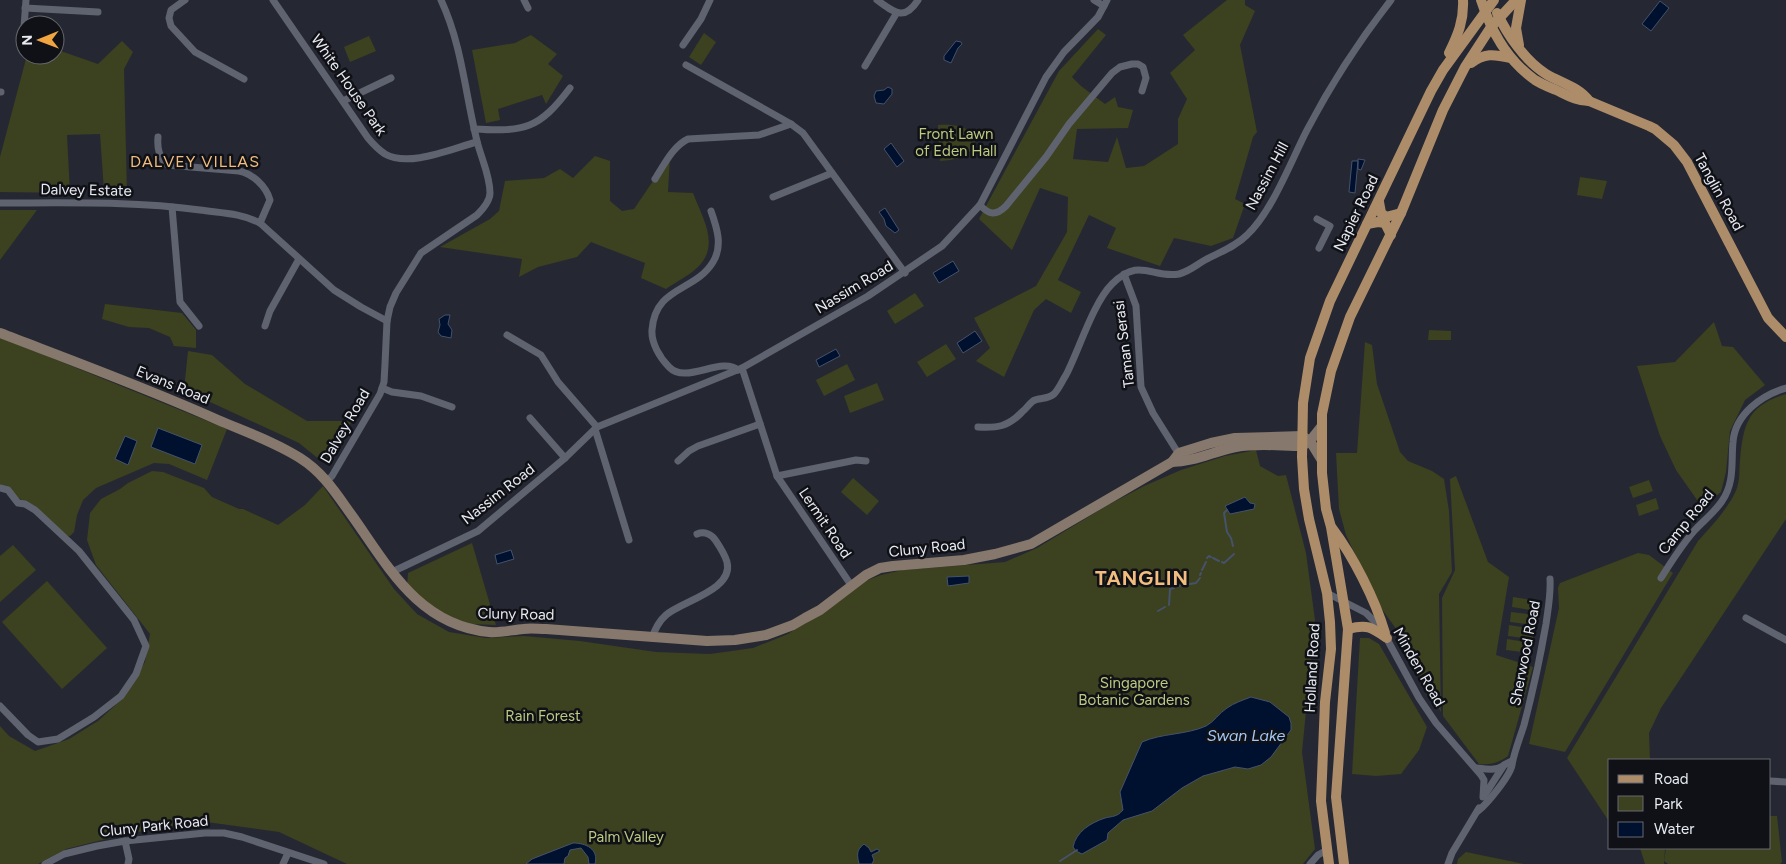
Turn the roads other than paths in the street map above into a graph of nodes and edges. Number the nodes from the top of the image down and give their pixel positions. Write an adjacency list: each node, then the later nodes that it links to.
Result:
1 (26, 0): 16 (street)
2 (185, 0): 31 (street)
3 (273, 0): 34 (street, White House Park)
4 (441, 0): 37 (street, Dalvey Road)
5 (524, 0): 17 (street)
6 (710, 0): 23 (street)
7 (877, 0): 19 (street)
8 (918, 0): 19 (street)
9 (1094, 0): 14 (street, Nassim Road)
10 (1391, 0): 56 (street, Nassim Hill)
11 (1463, 0): 29 (main road)
12 (1516, 0): 21 (main road)
13 (1521, 0): 24 (main road)
14 (1106, 3): 45 (street, Nassim Road)
15 (1486, 3): 21 (main road, Tanglin Road); 22 (main road, Tanglin Road); 29 (main road, Napier Road)
16 (25, 8): 18 (street); 20 (street)
17 (528, 8)
18 (98, 12)
19 (896, 14): 27 (street)
20 (25, 15)
21 (1499, 18): 22 (main road); 24 (main road, Tanglin Road)
22 (1491, 26): 25 (main road, Tanglin Road); 28 (main road)
23 (683, 45)
24 (1526, 56): 35 (main road, Tanglin Road)
25 (1510, 58): 28 (main road); 35 (main road, Tanglin Road)
26 (686, 65): 36 (street, Nassim Road)
27 (866, 66)
28 (1466, 66): 48 (main road)
29 (1443, 70): 43 (main road, Napier Road)
30 (391, 78): 34 (street)
31 (244, 79)
32 (570, 88): 37 (street)
33 (1142, 90): 45 (street)
34 (342, 101): 39 (street, White House Park)
35 (1589, 101): 62 (main road, Tanglin Road)
36 (791, 124): 40 (street, Nassim Road); 41 (street)
37 (474, 129): 39 (street, Dalvey Road)
38 (158, 138): 50 (street)
39 (477, 142): 57 (street, Dalvey Road)
40 (832, 174): 42 (street); 55 (street, Nassim Road)
41 (655, 179)
42 (773, 197)
43 (1379, 202): 48 (main road); 51 (main road, Napier Road)
44 (0, 203): 46 (street, Dalvey Estate)
45 (980, 205): 55 (street, Nassim Road)
46 (172, 206): 50 (street, Dalvey Estate); 58 (street)
47 (711, 211): 63 (street)
48 (1402, 213): 52 (main road)
49 (1317, 219): 53 (street)
50 (260, 224): 54 (street, Dalvey Estate)
51 (1368, 224): 52 (main road); 72 (main road, Napier Road)
52 (1391, 235): 70 (main road)
53 (1319, 248)
54 (298, 259): 57 (street, Dalvey Estate); 59 (street)
55 (905, 272): 63 (street, Nassim Road)
56 (1124, 274): 69 (street); 74 (street, Taman Serasi)
57 (387, 321): 64 (street, Dalvey Road)
58 (199, 326)
59 (265, 326)
60 (0, 333): 79 (street, Evans Road)
61 (508, 335): 71 (street)
62 (1786, 337)
63 (740, 369): 68 (street, Lermit Road); 71 (street, Nassim Road)
64 (382, 388): 66 (street); 79 (street, Dalvey Road)
65 (1786, 388): 85 (street, Camp Road)
66 (452, 407)
67 (530, 418): 73 (street)
68 (760, 424): 76 (street); 78 (street, Lermit Road)
69 (978, 427)
70 (1321, 427): 72 (street); 75 (main road)
71 (596, 428): 73 (street, Nassim Road); 83 (street)
72 (1305, 441): 74 (street, Cluny Road); 75 (street); 88 (main road, Holland Road)
73 (565, 458): 84 (street, Nassim Road)
74 (1181, 458): 87 (street, Cluny Road)
75 (1322, 459): 81 (main road, Holland Road)
76 (678, 461)
77 (866, 461): 78 (street, Lermit Road)
78 (777, 476): 87 (street, Lermit Road)
79 (327, 481): 84 (street, Cluny Road)
80 (0, 488): 95 (street)
81 (1331, 528): 89 (main road, Holland Road); 92 (main road)
82 (697, 534): 93 (street)
83 (629, 540)
84 (392, 572): 93 (street, Cluny Road)
85 (1661, 578)
86 (1550, 579): 96 (street, Sherwood Road)
87 (852, 585): 93 (street, Cluny Road)
88 (1327, 593): 89 (street, Minden Road); 106 (main road, Holland Road)
89 (1344, 602): 91 (main road, Holland Road); 92 (street, Minden Road)
90 (1746, 618): 94 (street)
91 (1348, 629): 92 (main road); 108 (main road, Holland Road)
92 (1386, 635): 98 (street, Minden Road)
93 (652, 638)
94 (1786, 640)
95 (0, 706)
96 (1512, 761): 97 (street); 102 (street, Sherwood Road)
97 (1504, 765): 98 (street); 99 (street)
98 (1477, 768): 99 (street, Minden Road); 103 (street, Minden Road)
99 (1494, 780): 102 (street, Minden Road); 103 (street)
100 (1771, 781): 101 (street)
101 (1786, 782)
102 (1501, 784): 104 (street, Sherwood Road)
103 (1483, 797): 104 (street)
104 (1478, 811): 115 (street)
105 (125, 841): 107 (street, Cluny Park Road); 110 (street, Cluny Park Road); 111 (street)
106 (1327, 850): 109 (main road, Holland Road); 114 (street)
107 (288, 853): 112 (street); 113 (street, Cluny Park Road)
108 (1343, 859): 109 (street)
109 (1327, 863)
110 (45, 864)
111 (128, 864)
112 (284, 864)
113 (324, 864)
114 (1310, 864)
115 (1448, 864)

